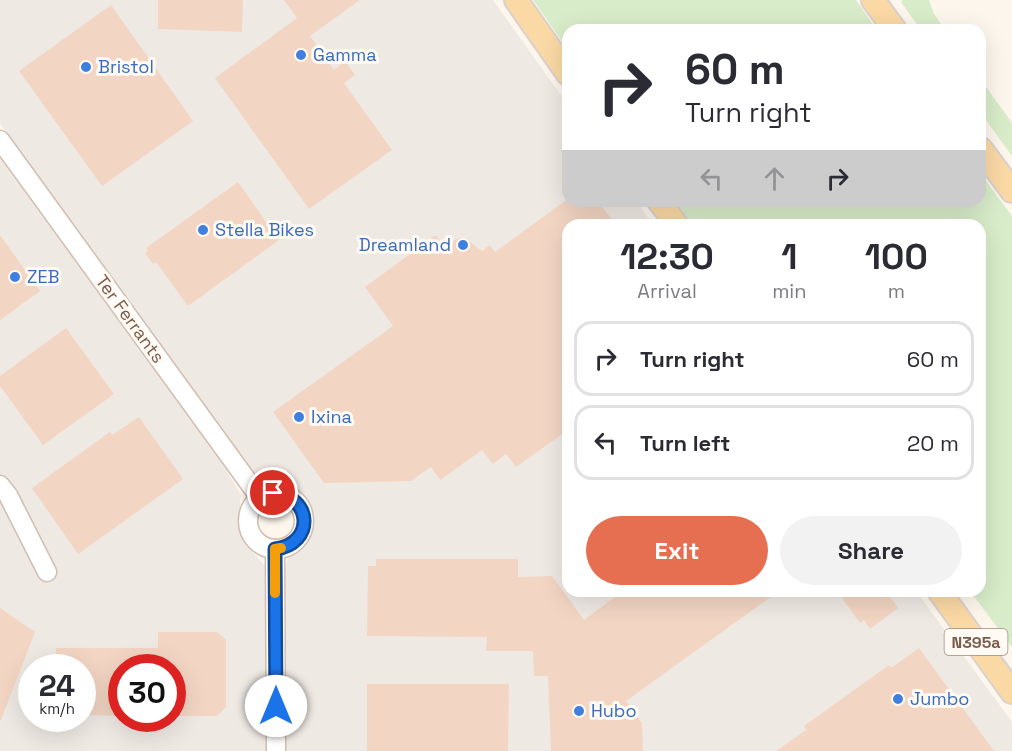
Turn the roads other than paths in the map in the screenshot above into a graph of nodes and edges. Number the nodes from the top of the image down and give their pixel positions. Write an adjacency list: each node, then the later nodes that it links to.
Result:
1 (516, 0): 4 (main road)
2 (873, 0): 3 (main road)
3 (891, 24)
4 (562, 65)
5 (0, 140): 9 (street, Ter Ferrants)
6 (986, 155): 7 (main road)
7 (1012, 191)
8 (0, 485): 11 (street)
9 (260, 498): 10 (street); 10 (street)
10 (275, 549): 14 (street)
11 (47, 572)
12 (943, 597): 13 (main road, N395a)
13 (1012, 693)
14 (276, 751)

